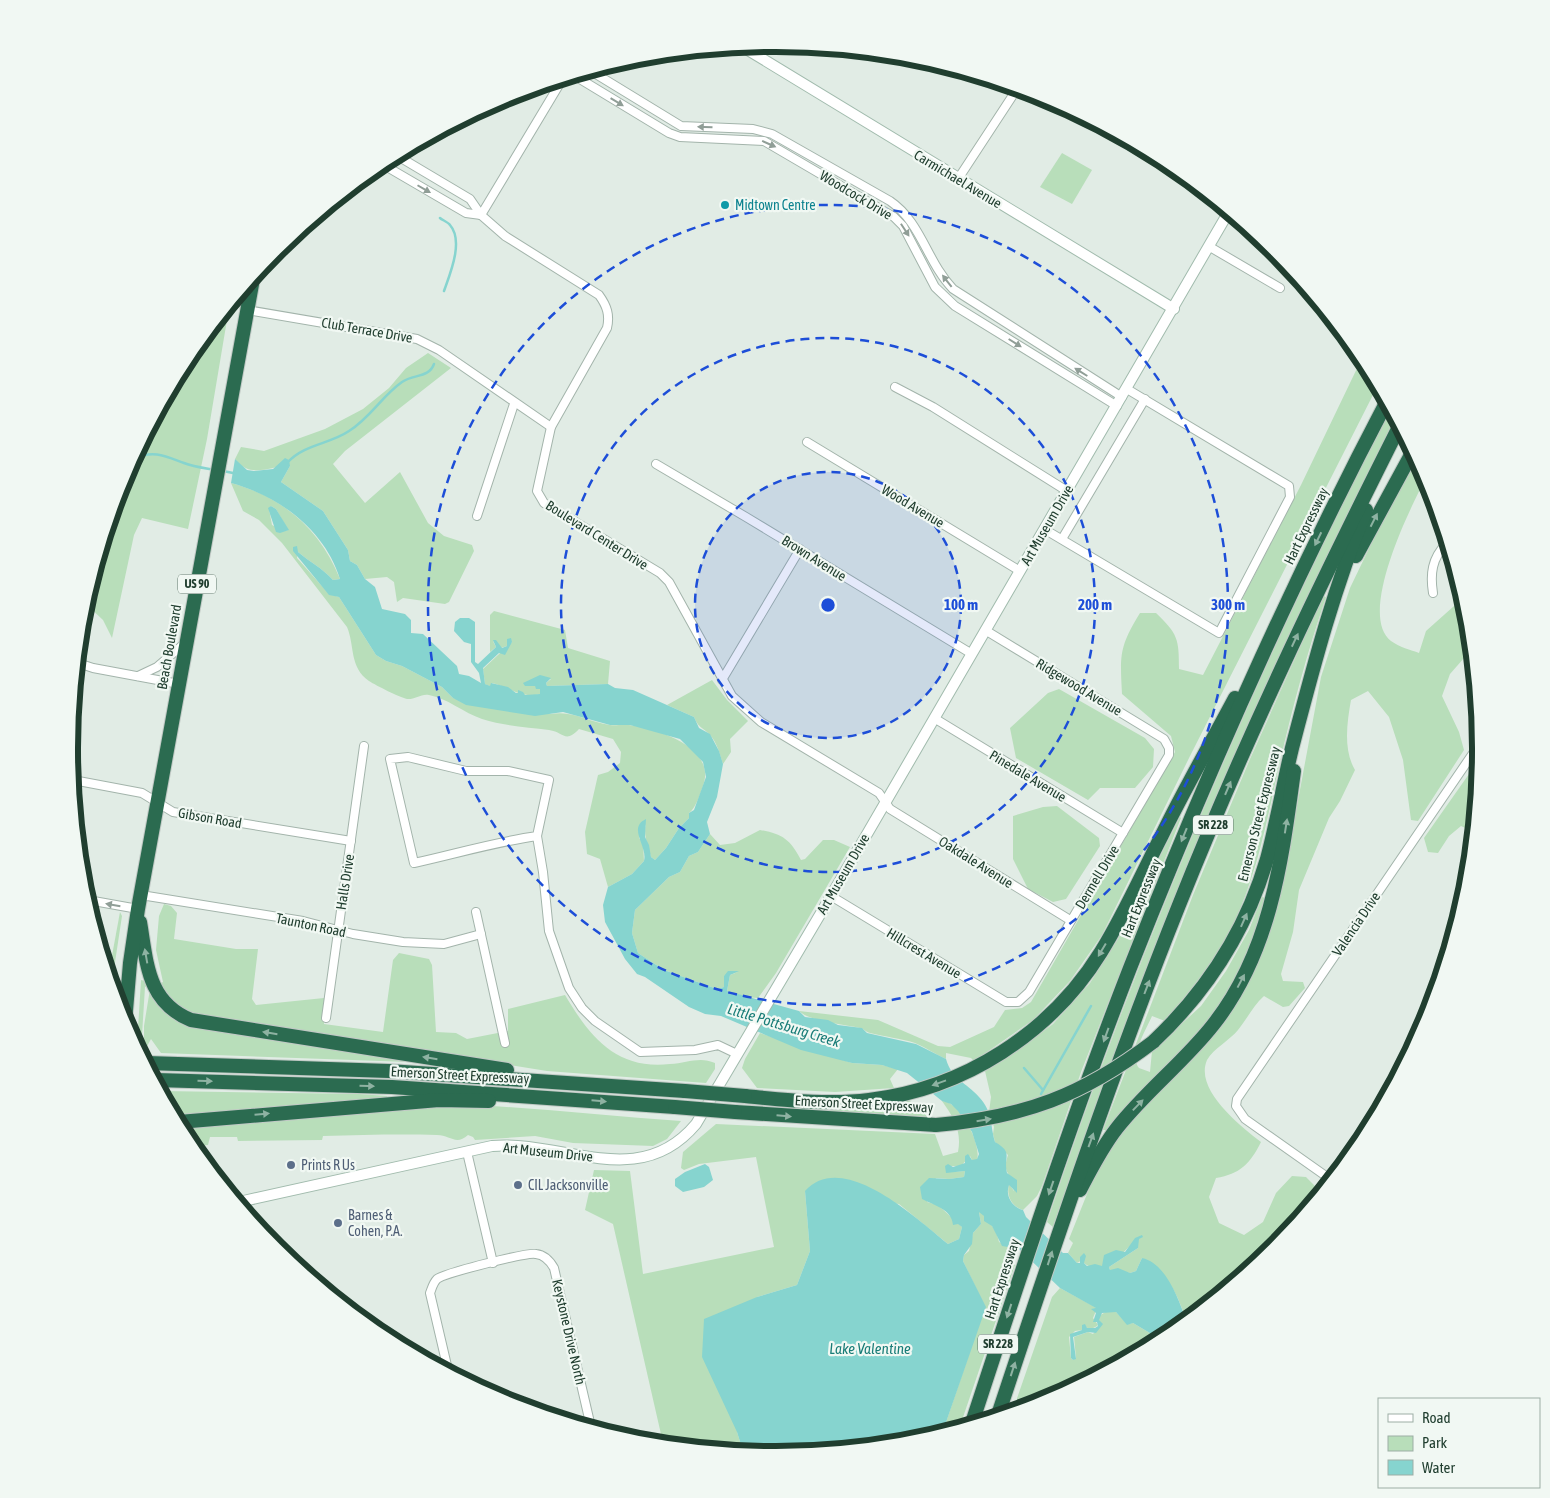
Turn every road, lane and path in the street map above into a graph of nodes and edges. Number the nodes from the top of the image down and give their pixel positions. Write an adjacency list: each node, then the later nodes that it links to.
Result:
1 (753, 53): 8 (street, Carmichael Avenue)
2 (598, 75): 17 (street, Woodcock Drive, one-way to 2)
3 (582, 80): 17 (street, Woodcock Drive, one-way to 17)
4 (558, 87): 9 (street)
5 (1013, 95): 8 (street)
6 (404, 160): 9 (street, Boulevard Center Drive)
7 (390, 169): 9 (street, Boulevard Center Drive, one-way to 9)
8 (958, 179): 14 (street, Carmichael Avenue)
9 (481, 215): 21 (street, Boulevard Center Drive)
10 (1225, 218): 11 (street, Art Museum Drive)
11 (1210, 247): 12 (street); 14 (street, Art Museum Drive)
12 (1280, 288)
13 (250, 291): 15 (highway, Beach Boulevard / US 90)
14 (1174, 309): 17 (street, Art Museum Drive)
15 (247, 310): 19 (street, Club Terrace Drive); 38 (highway, Beach Boulevard / US 90)
16 (895, 387): 27 (street)
17 (1122, 397): 18 (street); 27 (street, Art Museum Drive)
18 (1145, 399): 30 (street); 30 (street)
19 (514, 404): 21 (street, Club Terrace Drive); 28 (street)
20 (1382, 408): 35 (highway, Hart Expressway, one-way to 35)
21 (550, 427): 42 (street, Boulevard Center Drive)
22 (1396, 434): 36 (highway, Emerson Street Expressway)
23 (1396, 434): 76 (highway, SR 228, one-way to 23)
24 (807, 442): 33 (street, Wood Avenue)
25 (1408, 460): 36 (highway, one-way to 25)
26 (656, 464): 31 (street, Brown Avenue)
27 (1067, 491): 29 (street, Art Museum Drive)
28 (477, 516)
29 (1044, 529): 30 (street); 33 (street, Art Museum Drive)
30 (1062, 539)
31 (800, 549): 39 (street, Brown Avenue); 42 (street)
32 (1442, 549): 34 (street)
33 (1020, 572): 37 (street, Art Museum Drive)
34 (1433, 593)
35 (1289, 598): 70 (highway, Emerson Street Expressway, one-way to 70, bridge); 80 (highway, Hart Expressway / SR 228, one-way to 80)
36 (1326, 628): 44 (highway, Emerson Street Expressway)
37 (986, 630): 39 (street, Art Museum Drive); 47 (street, Ridgewood Avenue)
38 (187, 641): 41 (street); 43 (highway, Beach Boulevard / US 90)
39 (972, 654): 45 (street, Art Museum Drive)
40 (83, 665): 41 (street)
41 (137, 677): 43 (street)
42 (722, 680): 50 (street, Boulevard Center Drive)
43 (179, 684): 51 (highway, Beach Boulevard / US 90)
44 (1305, 699): 71 (highway, Emerson Street Expressway, one-way to 44, bridge); 76 (highway, one-way to 44)
45 (934, 718): 50 (street, Art Museum Drive); 52 (street, Pinedale Avenue)
46 (364, 746): 54 (street, Halls Drive)
47 (1169, 748): 52 (street, Dermell Drive)
48 (1472, 755): 74 (street, Valencia Drive)
49 (79, 781): 51 (street, Gibson Road)
50 (885, 801): 56 (street, Art Museum Drive); 60 (street, Oakdale Avenue)
51 (157, 802): 54 (street, Gibson Road); 55 (highway, Beach Boulevard / US 90)
52 (1123, 833): 60 (street, Dermell Drive)
53 (537, 836): 53 (street); 67 (street)
54 (351, 841): 61 (street, Halls Drive)
55 (140, 895): 58 (highway, Beach Boulevard / US 90); 61 (street, Taunton Road)
56 (831, 896): 64 (street, Hillcrest Avenue); 67 (street, Art Museum Drive)
57 (96, 901): 58 (street, one-way to 57)
58 (138, 909): 63 (highway, Beach Boulevard / US 90); 70 (highway, one-way to 58)
59 (476, 912): 62 (street)
60 (1070, 920): 64 (street, Dermell Drive)
61 (338, 929): 62 (street, Taunton Road); 65 (street, Halls Drive)
62 (481, 934): 66 (street)
63 (127, 1002)
64 (1018, 1002)
65 (326, 1018)
66 (504, 1043)
67 (737, 1054): 73 (street, Art Museum Drive)
68 (153, 1063): 70 (highway, Emerson Street Expressway)
69 (163, 1080): 71 (highway, Emerson Street Expressway, one-way to 71)
70 (564, 1082)
71 (563, 1098): 72 (highway, one-way to 71)
72 (187, 1121)
73 (467, 1152): 75 (street, Art Museum Drive); 77 (street)
74 (1326, 1176)
75 (245, 1201)
76 (1057, 1235): 79 (highway, SR 228, one-way to 76)
77 (493, 1263): 78 (street); 81 (street, Keystone Drive North)
78 (446, 1363)
79 (1000, 1409)
80 (974, 1416)
81 (589, 1420)

